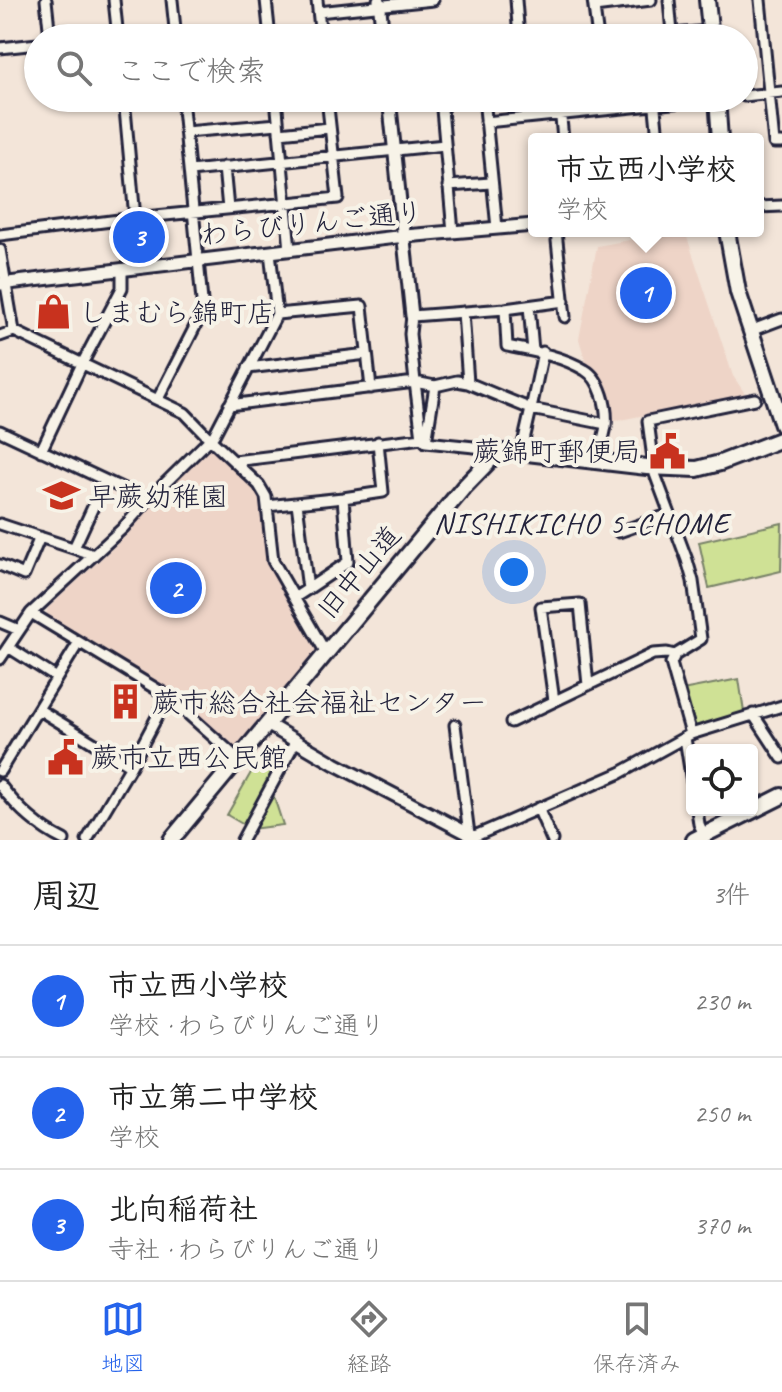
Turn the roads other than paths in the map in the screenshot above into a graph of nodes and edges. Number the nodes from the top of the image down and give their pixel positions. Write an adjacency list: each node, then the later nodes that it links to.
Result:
1 (46, 0): 15 (street)
2 (114, 0): 16 (street)
3 (172, 0): 17 (street)
4 (266, 0): 18 (street)
5 (317, 0): 14 (street)
6 (433, 0): 12 (street)
7 (516, 0): 21 (street)
8 (651, 0): 13 (street)
9 (669, 0): 23 (street)
10 (707, 0): 24 (main road)
11 (760, 0): 28 (street)
12 (379, 2): 14 (street); 20 (street)
13 (594, 4): 22 (street)
14 (318, 12): 19 (street)
15 (49, 24)
16 (117, 24)
17 (175, 24)
18 (269, 24)
19 (319, 24)
20 (381, 24)
21 (518, 24)
22 (596, 24)
23 (671, 24)
24 (710, 24)
25 (24, 45): 26 (street)
26 (0, 48)
27 (782, 92): 28 (street)
28 (768, 93): 29 (street); 48 (street)
29 (758, 94)
30 (125, 112): 60 (street)
31 (184, 112): 44 (street)
32 (277, 112): 43 (street)
33 (328, 112): 42 (street)
34 (391, 112): 50 (street)
35 (442, 112): 49 (street)
36 (485, 112): 41 (street)
37 (568, 112): 40 (street)
38 (655, 112): 46 (street)
39 (719, 112): 47 (main road)
40 (560, 113): 41 (street); 45 (street)
41 (486, 122): 55 (street)
42 (330, 128): 43 (street); 51 (street)
43 (278, 129): 44 (street); 52 (street)
44 (186, 132): 54 (street)
45 (562, 133)
46 (657, 133)
47 (720, 133)
48 (782, 143)
49 (445, 145): 50 (street); 56 (street)
50 (395, 150): 51 (street); 65 (street)
51 (333, 157): 52 (street); 57 (street)
52 (282, 162): 53 (street); 57 (street)
53 (224, 167): 54 (street); 58 (street)
54 (190, 171): 59 (street)
55 (491, 183): 56 (street); 62 (street)
56 (448, 186): 63 (street)
57 (285, 204): 58 (street); 69 (street)
58 (228, 209): 59 (street)
59 (194, 213): 60 (street); 71 (street)
60 (135, 218): 64 (street)
61 (528, 225): 62 (street, わらびりんご通り)
62 (497, 228): 63 (street, わらびりんご通り)
63 (453, 232): 65 (street, わらびりんご通り)
64 (0, 235)
65 (405, 236): 69 (street, わらびりんご通り); 79 (street)
66 (557, 237): 74 (street)
67 (728, 237): 83 (main road)
68 (0, 250): 73 (street)
69 (290, 250): 70 (street, わらびりんご通り)
70 (270, 252): 71 (street, わらびりんご通り); 78 (street)
71 (199, 260): 72 (street, わらびりんご通り); 93 (street)
72 (122, 269): 73 (street, わらびりんご通り); 87 (street)
73 (3, 283): 82 (street)
74 (564, 301): 75 (street); 80 (street)
75 (529, 306): 76 (street); 85 (street)
76 (505, 309): 77 (street); 85 (street)
77 (463, 312): 79 (street); 90 (street)
78 (277, 314): 86 (street); 88 (street)
79 (412, 316): 89 (street)
80 (565, 317)
81 (782, 319): 83 (street)
82 (14, 331): 84 (street); 87 (street)
83 (750, 331): 98 (main road)
84 (0, 336)
85 (538, 352): 96 (street); 97 (street)
86 (367, 354): 88 (street); 92 (street)
87 (82, 364): 93 (street); 104 (street)
88 (248, 368): 95 (street)
89 (415, 382): 91 (street); 92 (street); 102 (street)
90 (468, 383): 91 (street); 96 (street)
91 (435, 386): 102 (street)
92 (371, 388): 95 (street)
93 (158, 399): 100 (street)
94 (755, 399): 108 (street)
95 (229, 405): 100 (street)
96 (531, 409): 97 (street); 105 (street)
97 (606, 424): 107 (street)
98 (782, 425)
99 (0, 431): 104 (street)
100 (209, 438): 106 (street); 111 (street)
101 (782, 439): 108 (main road)
102 (424, 440): 103 (street); 105 (street)
103 (378, 442): 106 (street); 110 (street)
104 (41, 451): 109 (street)
105 (516, 452): 107 (main road); 128 (main road, 旧中山道)
106 (234, 461): 113 (street)
107 (597, 462): 108 (main road)
108 (654, 468): 114 (street)
109 (105, 481): 111 (street); 118 (street)
110 (343, 498): 112 (street); 121 (street)
111 (146, 502): 119 (street)
112 (297, 503): 113 (street); 121 (street)
113 (267, 506): 122 (street)
114 (670, 514): 116 (street); 129 (street)
115 (1, 527): 117 (street)
116 (619, 532)
117 (40, 537): 118 (street); 120 (street)
118 (74, 548): 119 (street)
119 (94, 555): 123 (street)
120 (0, 565)
121 (308, 589): 122 (street)
122 (294, 598): 128 (street)
123 (31, 613): 125 (street); 126 (street)
124 (0, 622): 125 (street)
125 (19, 630): 127 (street)
126 (79, 642): 131 (street); 133 (street)
127 (8, 647): 130 (street); 131 (street)
128 (326, 653): 139 (main road, 旧中山道)
129 (675, 655): 132 (street); 141 (street)
130 (0, 659)
131 (57, 678): 136 (street)
132 (588, 685): 134 (street); 134 (street)
133 (168, 696): 145 (street); 146 (street)
134 (554, 701): 138 (street)
135 (782, 706): 137 (street)
136 (38, 709): 146 (street); 147 (street)
137 (753, 714): 141 (street); 144 (street)
138 (511, 722)
139 (267, 724): 142 (street); 145 (main road, 旧中山道)
140 (455, 725): 152 (street)
141 (688, 736): 143 (street); 150 (street)
142 (295, 742): 152 (street); 157 (street)
143 (689, 744)
144 (782, 758)
145 (238, 759): 156 (main road, 旧中山道)
146 (131, 766): 155 (street)
147 (0, 771)
148 (0, 785): 154 (street)
149 (782, 796): 153 (main road)
150 (538, 808): 152 (street); 158 (street)
151 (698, 816): 153 (street)
152 (471, 836)
153 (699, 838)
154 (64, 840)
155 (87, 840)
156 (171, 840)
157 (242, 840)
158 (552, 840)

